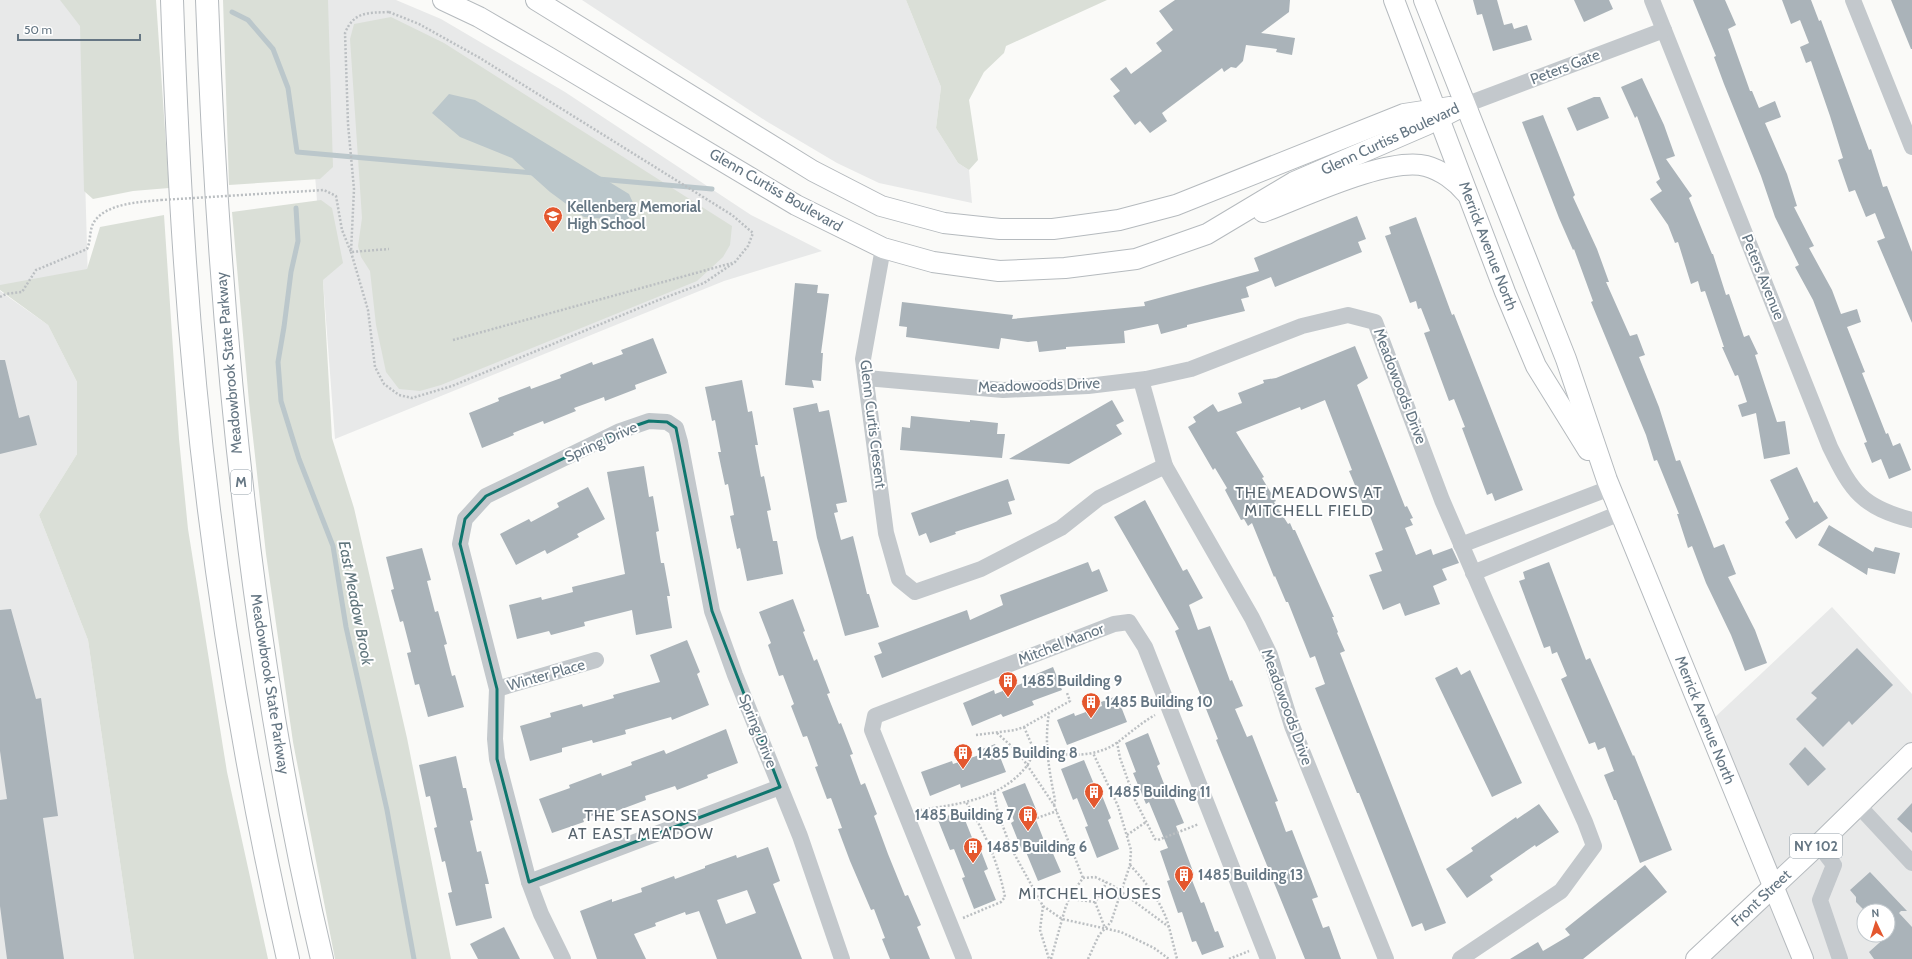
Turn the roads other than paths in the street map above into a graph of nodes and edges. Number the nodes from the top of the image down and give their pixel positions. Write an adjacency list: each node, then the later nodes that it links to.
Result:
1 (172, 0): 33 (highway, M)
2 (207, 0): 34 (highway, Meadowbrook State Parkway / M)
3 (443, 0): 15 (main road, Glenn Curtiss Boulevard)
4 (536, 0): 11 (main road, Glenn Curtiss Boulevard)
5 (1394, 0): 11 (main road, Merrick Avenue North)
6 (1424, 0): 10 (main road, Merrick Avenue North)
7 (1652, 0): 9 (street, Peters Avenue)
8 (1853, 0): 12 (street)
9 (1664, 30): 10 (street, Peters Gate); 21 (street, Peters Avenue)
10 (1466, 105): 11 (main road, Glenn Curtiss Boulevard); 19 (main road, Merrick Avenue North)
11 (1437, 114): 13 (main road, Merrick Avenue North); 14 (main road, Glenn Curtiss Boulevard)
12 (1912, 147)
13 (1469, 197): 14 (main road); 19 (main road, Merrick Avenue North)
14 (1207, 234): 15 (main road, Glenn Curtiss Boulevard)
15 (883, 248): 16 (street, Glenn Curtis Cresent)
16 (866, 378): 17 (street, Meadowoods Drive); 18 (street, Glenn Curtis Cresent)
17 (1141, 380): 18 (street, Meadowoods Drive); 22 (street, Meadowoods Drive)
18 (1165, 466): 39 (street, Meadowoods Drive)
19 (1608, 484): 20 (main road, Merrick Avenue North); 22 (street)
20 (1620, 513): 23 (street); 32 (main road, Merrick Avenue North)
21 (1912, 520)
22 (1461, 545): 23 (street, Meadowoods Drive)
23 (1473, 573): 40 (street, Meadowoods Drive)
24 (596, 660): 25 (street, Winter Place)
25 (497, 689): 27 (street, Spring Drive); 31 (street, Spring Drive)
26 (1912, 753): 28 (main road, Front Street / NY 102)
27 (780, 787): 31 (street); 36 (street, Spring Drive)
28 (1858, 805): 29 (main road, Front Street / NY 102); 30 (street)
29 (1818, 844): 32 (main road, Front Street / NY 102); 43 (street)
30 (1912, 863)
31 (530, 882): 35 (street, Spring Drive)
32 (1773, 887): 41 (main road, Front Street / NY 102); 42 (main road, Merrick Avenue North)
33 (288, 959)
34 (322, 959)
35 (563, 959)
36 (842, 959)
37 (964, 959): 38 (street, Mitchel Manor)
38 (1268, 959)
39 (1386, 959)
40 (1460, 959)
41 (1696, 959)
42 (1803, 959)
43 (1840, 959)

